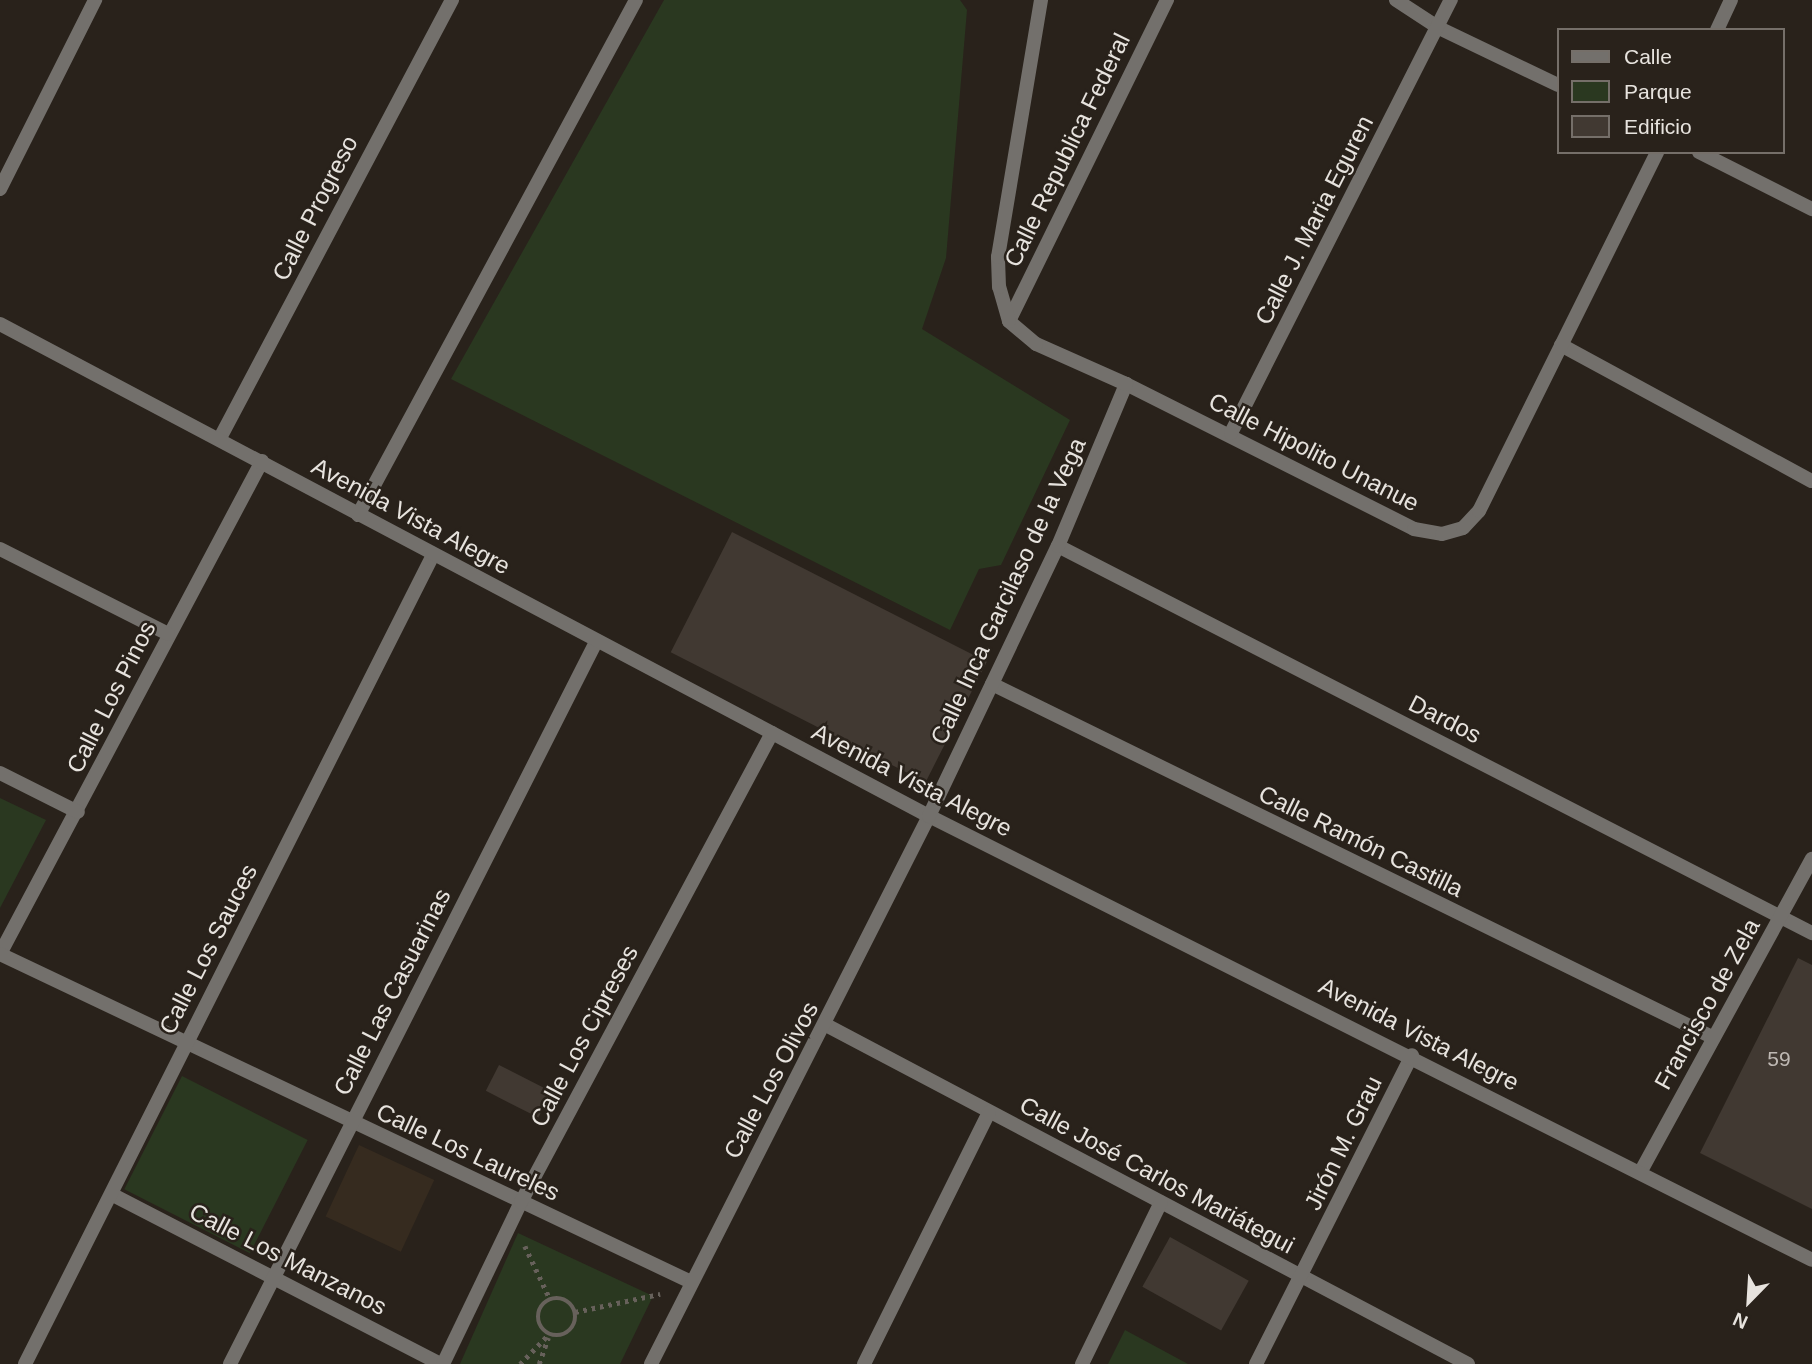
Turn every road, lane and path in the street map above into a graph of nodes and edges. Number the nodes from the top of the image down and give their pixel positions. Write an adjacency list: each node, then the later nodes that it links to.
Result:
1 (95, 0): 14 (street)
2 (452, 0): 21 (street, Calle Progreso)
3 (636, 0): 24 (street)
4 (1041, 0): 16 (street)
5 (1167, 0): 16 (street, Calle Republica Federal)
6 (1396, 0): 9 (street)
7 (1451, 0): 9 (street, Calle J. Maria Eguren)
8 (1731, 0): 10 (street)
9 (1439, 28): 11 (street); 20 (street, Calle J. Maria Eguren)
10 (1718, 28)
11 (1556, 84)
12 (1656, 154): 18 (street)
13 (1703, 154): 15 (street)
14 (0, 189)
15 (1809, 205)
16 (1009, 321): 19 (street, Calle Hipolito Unanue)
17 (0, 324): 21 (street, Avenida Vista Alegre)
18 (1561, 345): 20 (street, Calle Hipolito Unanue); 23 (street)
19 (1126, 384): 20 (street, Calle Hipolito Unanue); 25 (street, Calle Inca Garcilaso de la Vega)
20 (1231, 433)
21 (220, 438): 22 (street, Avenida Vista Alegre)
22 (262, 461): 24 (street, Avenida Vista Alegre); 28 (street, Calle Los Pinos)
23 (1812, 481)
24 (358, 515): 27 (street, Avenida Vista Alegre)
25 (1058, 546): 30 (street, Calle Inca Garcilaso de la Vega); 36 (street, Dardos)
26 (0, 549): 28 (street)
27 (433, 555): 29 (street, Avenida Vista Alegre); 41 (street, Calle Los Sauces)
28 (168, 634): 33 (street, Calle Los Pinos)
29 (596, 642): 31 (street, Avenida Vista Alegre); 44 (street, Calle Las Casuarinas)
30 (992, 684): 34 (street, Calle Inca Garcilaso de la Vega); 40 (street, Calle Ramón Castilla)
31 (772, 733): 34 (street, Avenida Vista Alegre); 47 (street, Calle Los Cipreses)
32 (0, 773): 33 (street)
33 (78, 812): 38 (street, Calle Los Pinos)
34 (929, 816): 39 (street, Calle Los Olivos); 42 (street, Avenida Vista Alegre)
35 (1812, 859): 36 (street, Francisco de Zela)
36 (1783, 917): 37 (street, Dardos); 40 (street, Francisco de Zela)
37 (1812, 933)
38 (0, 954): 41 (street, Calle Los Laureles)
39 (826, 1025): 43 (street, Calle José Carlos Mariátegui); 52 (street, Calle Los Olivos)
40 (1712, 1037): 45 (street, Francisco de Zela)
41 (184, 1046): 44 (street, Calle Los Laureles); 46 (street, Calle Los Sauces)
42 (1412, 1055): 45 (street, Avenida Vista Alegre); 51 (street, Jirón M. Grau)
43 (989, 1112): 48 (street, Calle José Carlos Mariátegui); 62 (street)
44 (351, 1121): 47 (street, Calle Los Laureles); 50 (street, Calle Las Casuarinas)
45 (1641, 1171): 49 (street, Avenida Vista Alegre)
46 (113, 1195): 50 (street, Calle Los Manzanos); 56 (street, Calle Los Sauces)
47 (521, 1202): 52 (street, Calle Los Laureles); 53 (path); 58 (street, Calle Los Cipreses)
48 (1161, 1202): 51 (street, Calle José Carlos Mariátegui); 63 (street)
49 (1812, 1260)
50 (274, 1277): 57 (street, Calle Las Casuarinas); 58 (street, Calle Los Manzanos)
51 (1302, 1277): 64 (street, Jirón M. Grau); 65 (street, Calle José Carlos Mariátegui)
52 (689, 1282): 54 (path); 61 (street, Calle Los Olivos)
53 (550, 1299): 54 (path); 55 (path)
54 (575, 1312): 55 (path)
55 (549, 1334): 59 (path); 60 (path)
56 (25, 1364)
57 (230, 1364)
58 (442, 1364)
59 (520, 1364)
60 (539, 1364)
61 (652, 1364)
62 (864, 1364)
63 (1082, 1364)
64 (1256, 1364)
65 (1468, 1364)

